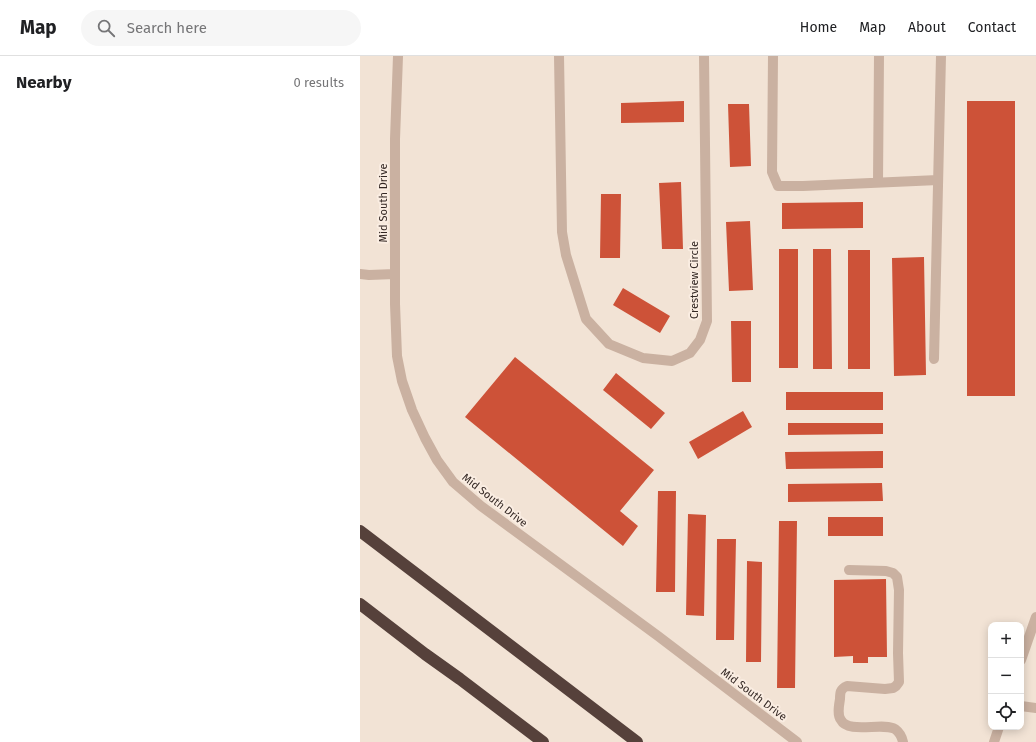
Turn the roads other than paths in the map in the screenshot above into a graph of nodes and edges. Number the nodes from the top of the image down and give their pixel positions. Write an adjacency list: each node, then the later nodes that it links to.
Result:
1 (398, 56): 10 (street, Mid South Drive)
2 (559, 56): 3 (street, Crestview Circle)
3 (704, 56)
4 (774, 56): 8 (street)
5 (879, 56): 8 (street)
6 (941, 56): 7 (street)
7 (938, 180): 8 (street); 11 (street)
8 (878, 182)
9 (360, 274): 10 (street)
10 (395, 274): 24 (street, Mid South Drive)
11 (934, 359)
12 (360, 531): 23 (highway)
13 (849, 570): 25 (street)
14 (360, 604): 17 (highway)
15 (360, 609): 17 (highway)
16 (1036, 617): 18 (street)
17 (396, 632): 22 (highway)
18 (1022, 658)
19 (1024, 706): 20 (street)
20 (1036, 708)
21 (998, 730): 26 (street)
22 (543, 742)
23 (636, 742)
24 (797, 742)
25 (903, 742)
26 (994, 742)

